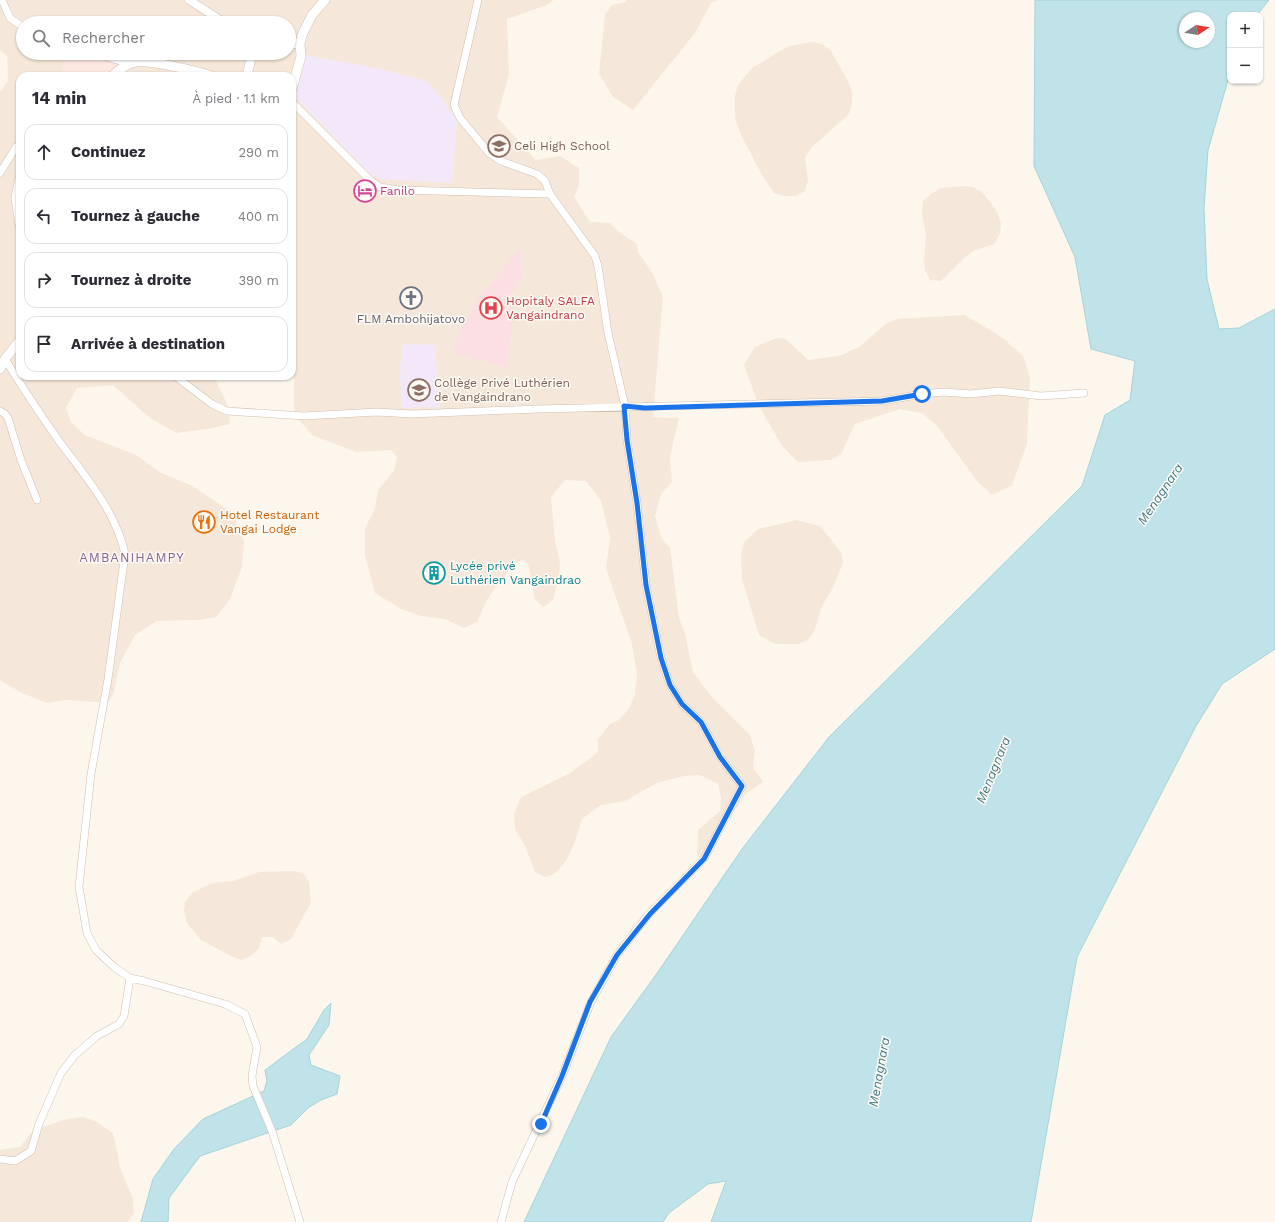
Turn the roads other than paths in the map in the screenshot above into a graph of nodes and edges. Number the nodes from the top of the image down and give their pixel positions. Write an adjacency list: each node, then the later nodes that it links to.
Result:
1 (2, 0): 6 (street)
2 (189, 0): 5 (street)
3 (325, 0): 8 (main road)
4 (478, 0): 19 (street)
5 (214, 16)
6 (16, 22)
7 (296, 44): 8 (main road)
8 (300, 44): 15 (main road)
9 (117, 60): 11 (street)
10 (250, 60): 14 (main road)
11 (130, 64): 12 (main road); 13 (main road)
12 (118, 72)
13 (198, 72)
14 (248, 72)
15 (296, 74)
16 (296, 106): 19 (street)
17 (16, 147): 18 (street)
18 (0, 173)
19 (550, 194): 27 (street)
20 (16, 345): 21 (main road)
21 (4, 360): 22 (main road); 23 (street)
22 (0, 369)
23 (16, 379)
24 (17, 380): 30 (street)
25 (180, 380): 27 (street)
26 (1084, 393): 27 (street)
27 (624, 406): 33 (street)
28 (0, 411): 29 (street)
29 (37, 500)
30 (130, 978): 31 (street); 32 (street)
31 (0, 1159)
32 (300, 1222)
33 (501, 1222)

